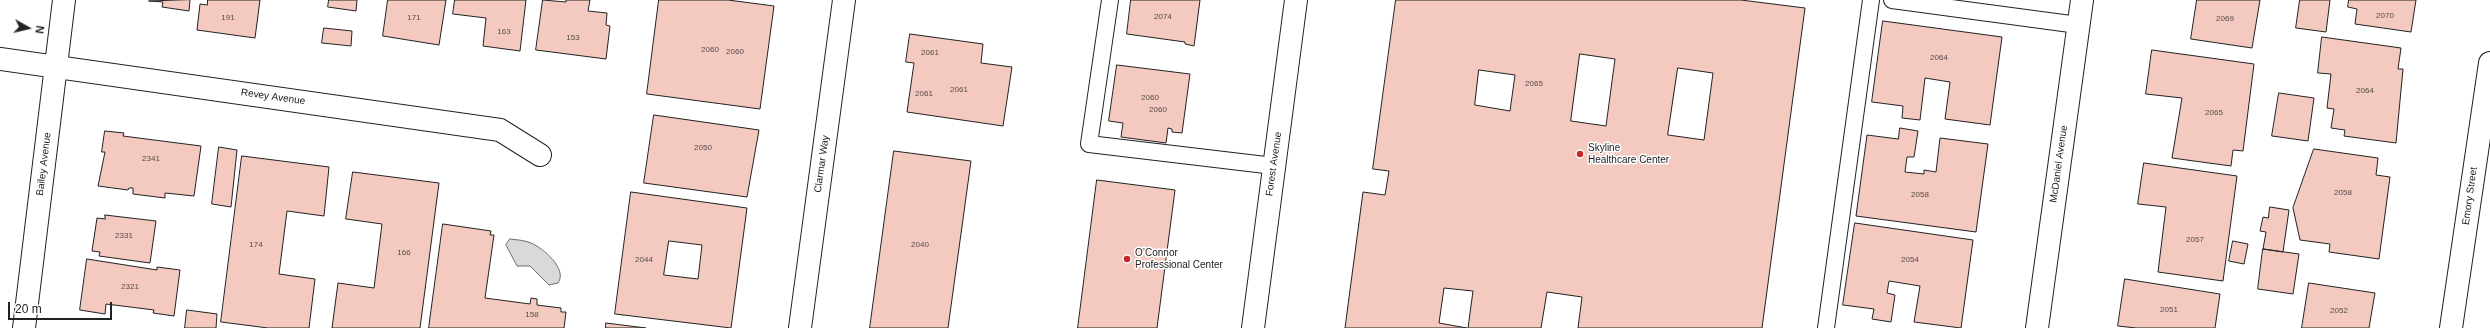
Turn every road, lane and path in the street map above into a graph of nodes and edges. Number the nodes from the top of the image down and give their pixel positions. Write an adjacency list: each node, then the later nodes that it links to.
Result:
1 (64, 0): 11 (street, Bailey Avenue)
2 (844, 0): 15 (street, Clarmar Way)
3 (1110, 0): 13 (lane)
4 (1296, 0): 13 (street, Forest Avenue)
5 (1871, 0): 17 (lane)
6 (1892, 0): 8 (lane)
7 (2082, 0): 8 (street, McDaniel Avenue)
8 (2078, 25): 18 (street, McDaniel Avenue)
9 (0, 59): 11 (street, Revey Avenue)
10 (2490, 63): 19 (street, Emory Street)
11 (55, 66): 12 (street, Revey Avenue); 14 (street, Bailey Avenue)
12 (540, 154)
13 (1274, 166): 16 (street, Forest Avenue)
14 (24, 328)
15 (800, 328)
16 (1253, 328)
17 (1826, 328)
18 (2036, 328)
19 (2451, 328)

